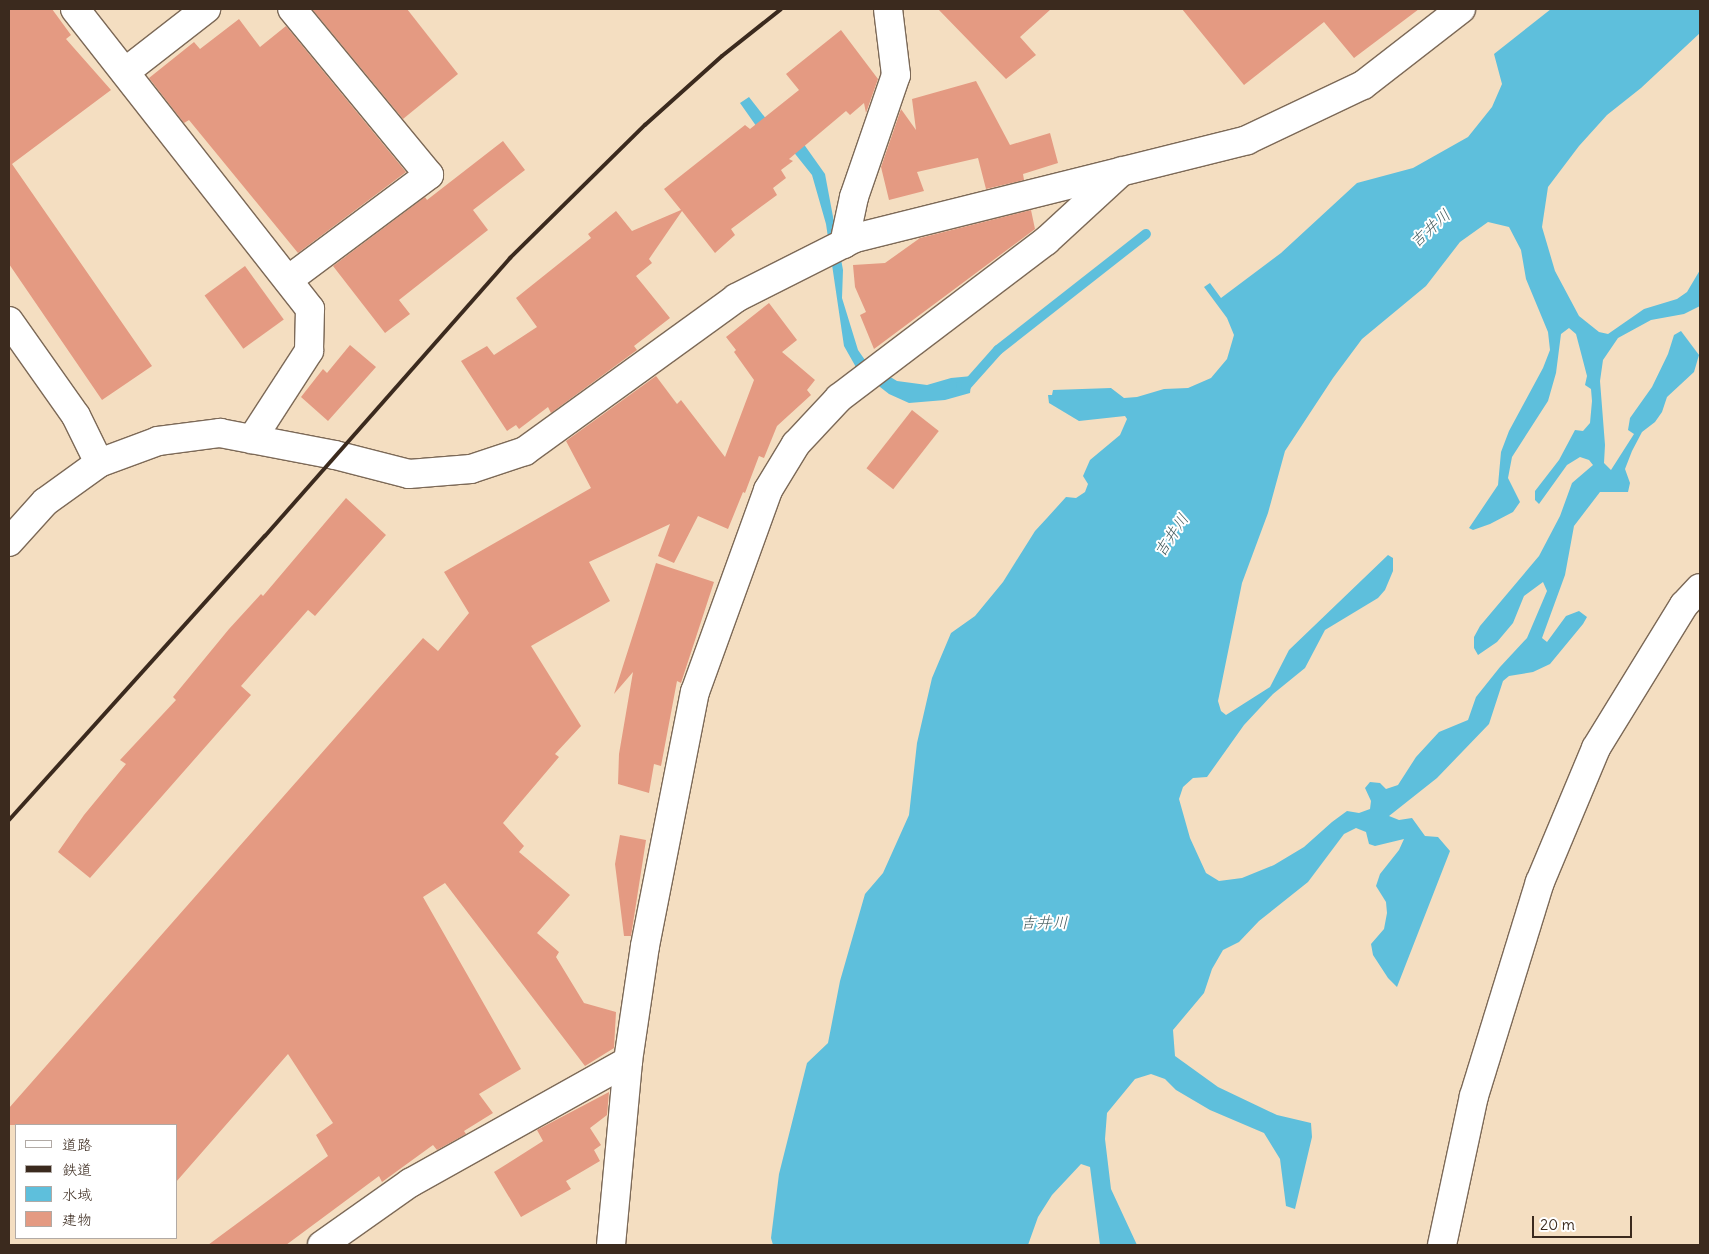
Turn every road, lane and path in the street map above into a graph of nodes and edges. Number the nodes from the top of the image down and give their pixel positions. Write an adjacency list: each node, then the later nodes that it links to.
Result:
1 (76, 9): 6 (street)
2 (206, 9): 6 (street)
3 (292, 9): 9 (street)
4 (888, 9): 8 (street)
5 (1461, 9): 7 (street)
6 (125, 72): 9 (street)
7 (1122, 171): 8 (street); 15 (street)
8 (844, 244): 11 (street)
9 (288, 280): 11 (street)
10 (9, 321): 12 (street)
11 (252, 439): 12 (street)
12 (99, 463): 13 (street)
13 (9, 542)
14 (1700, 588): 18 (street)
15 (628, 1061): 16 (street); 17 (street)
16 (322, 1245)
17 (612, 1245)
18 (1442, 1245)

